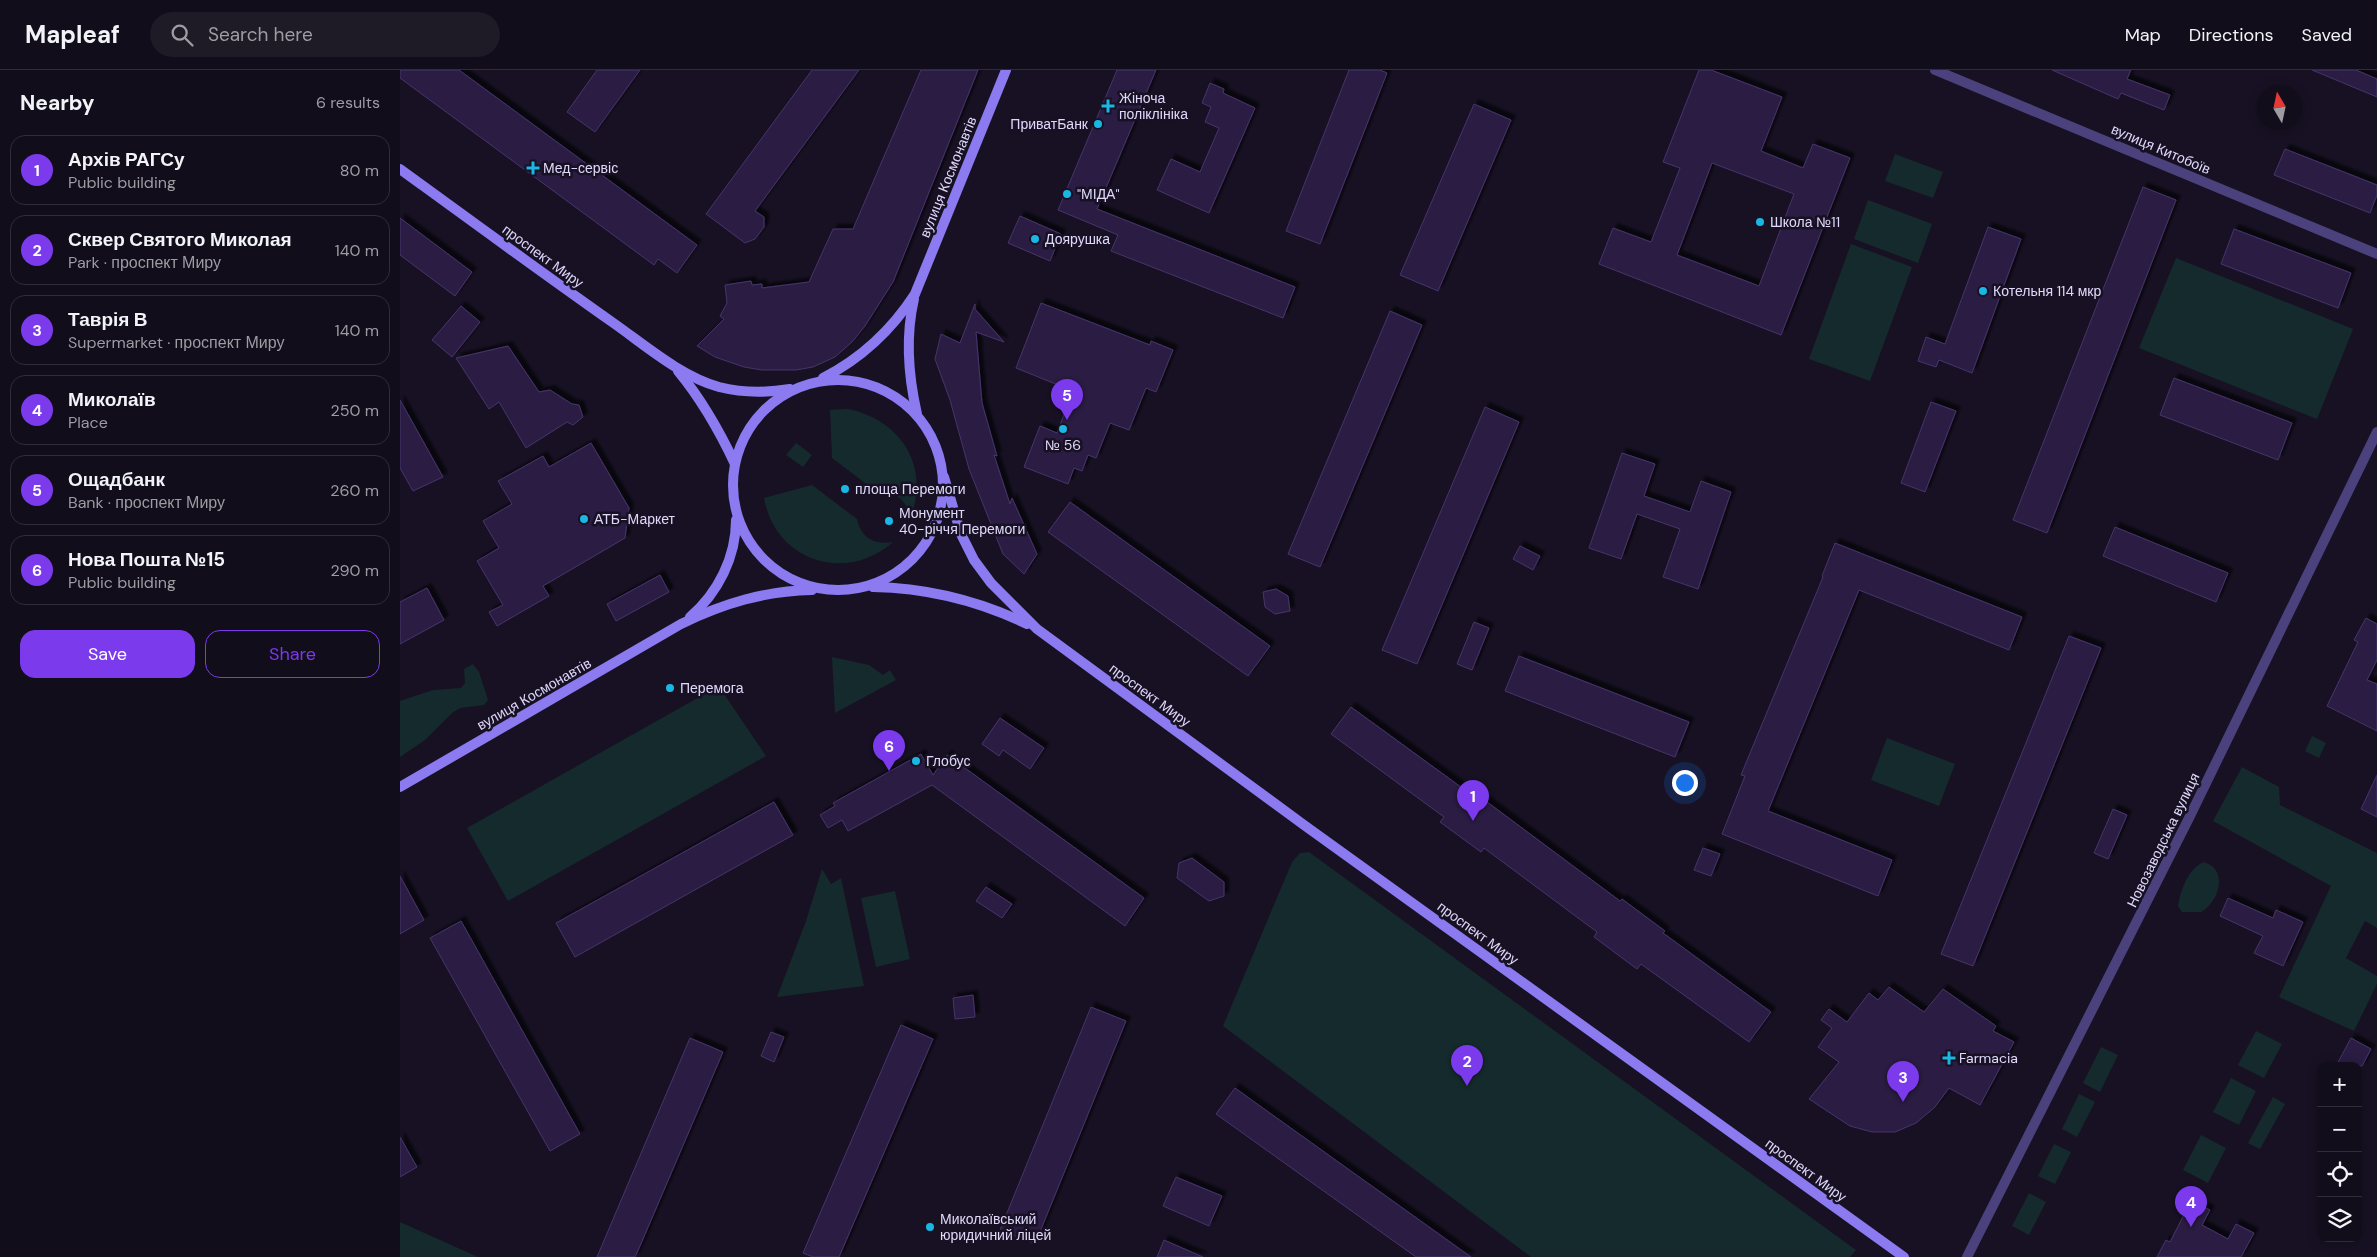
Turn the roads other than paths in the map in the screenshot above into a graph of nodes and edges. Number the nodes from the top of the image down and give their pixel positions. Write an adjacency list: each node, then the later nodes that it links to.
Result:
1 (1006, 70): 5 (main road, вулиця Космонавтів)
2 (1935, 70): 4 (street, вулиця Китобоїв)
3 (400, 169): 6 (main road, проспект Миру)
4 (2377, 254)
5 (915, 294): 7 (main road, вулиця Космонавтів); 9 (main road, вулиця Космонавтів)
6 (671, 362): 8 (main road, проспект Миру); 11 (main road, проспект Миру)
7 (816, 382): 8 (main road); 9 (main road)
8 (798, 388): 11 (main road)
9 (917, 414): 12 (main road, проспект Миру)
10 (2377, 432): 20 (street, Новозаводська вулиця)
11 (735, 464): 13 (main road)
12 (944, 477): 14 (main road); 17 (main road, проспект Миру)
13 (736, 512): 15 (main road); 16 (main road, вулиця Космонавтів)
14 (864, 587): 15 (main road); 17 (main road, проспект Миру)
15 (824, 589): 16 (main road, вулиця Космонавтів)
16 (681, 624): 18 (main road, вулиця Космонавтів)
17 (1037, 629): 19 (main road, проспект Миру)
18 (400, 787)
19 (1904, 1257)
20 (1967, 1257)

